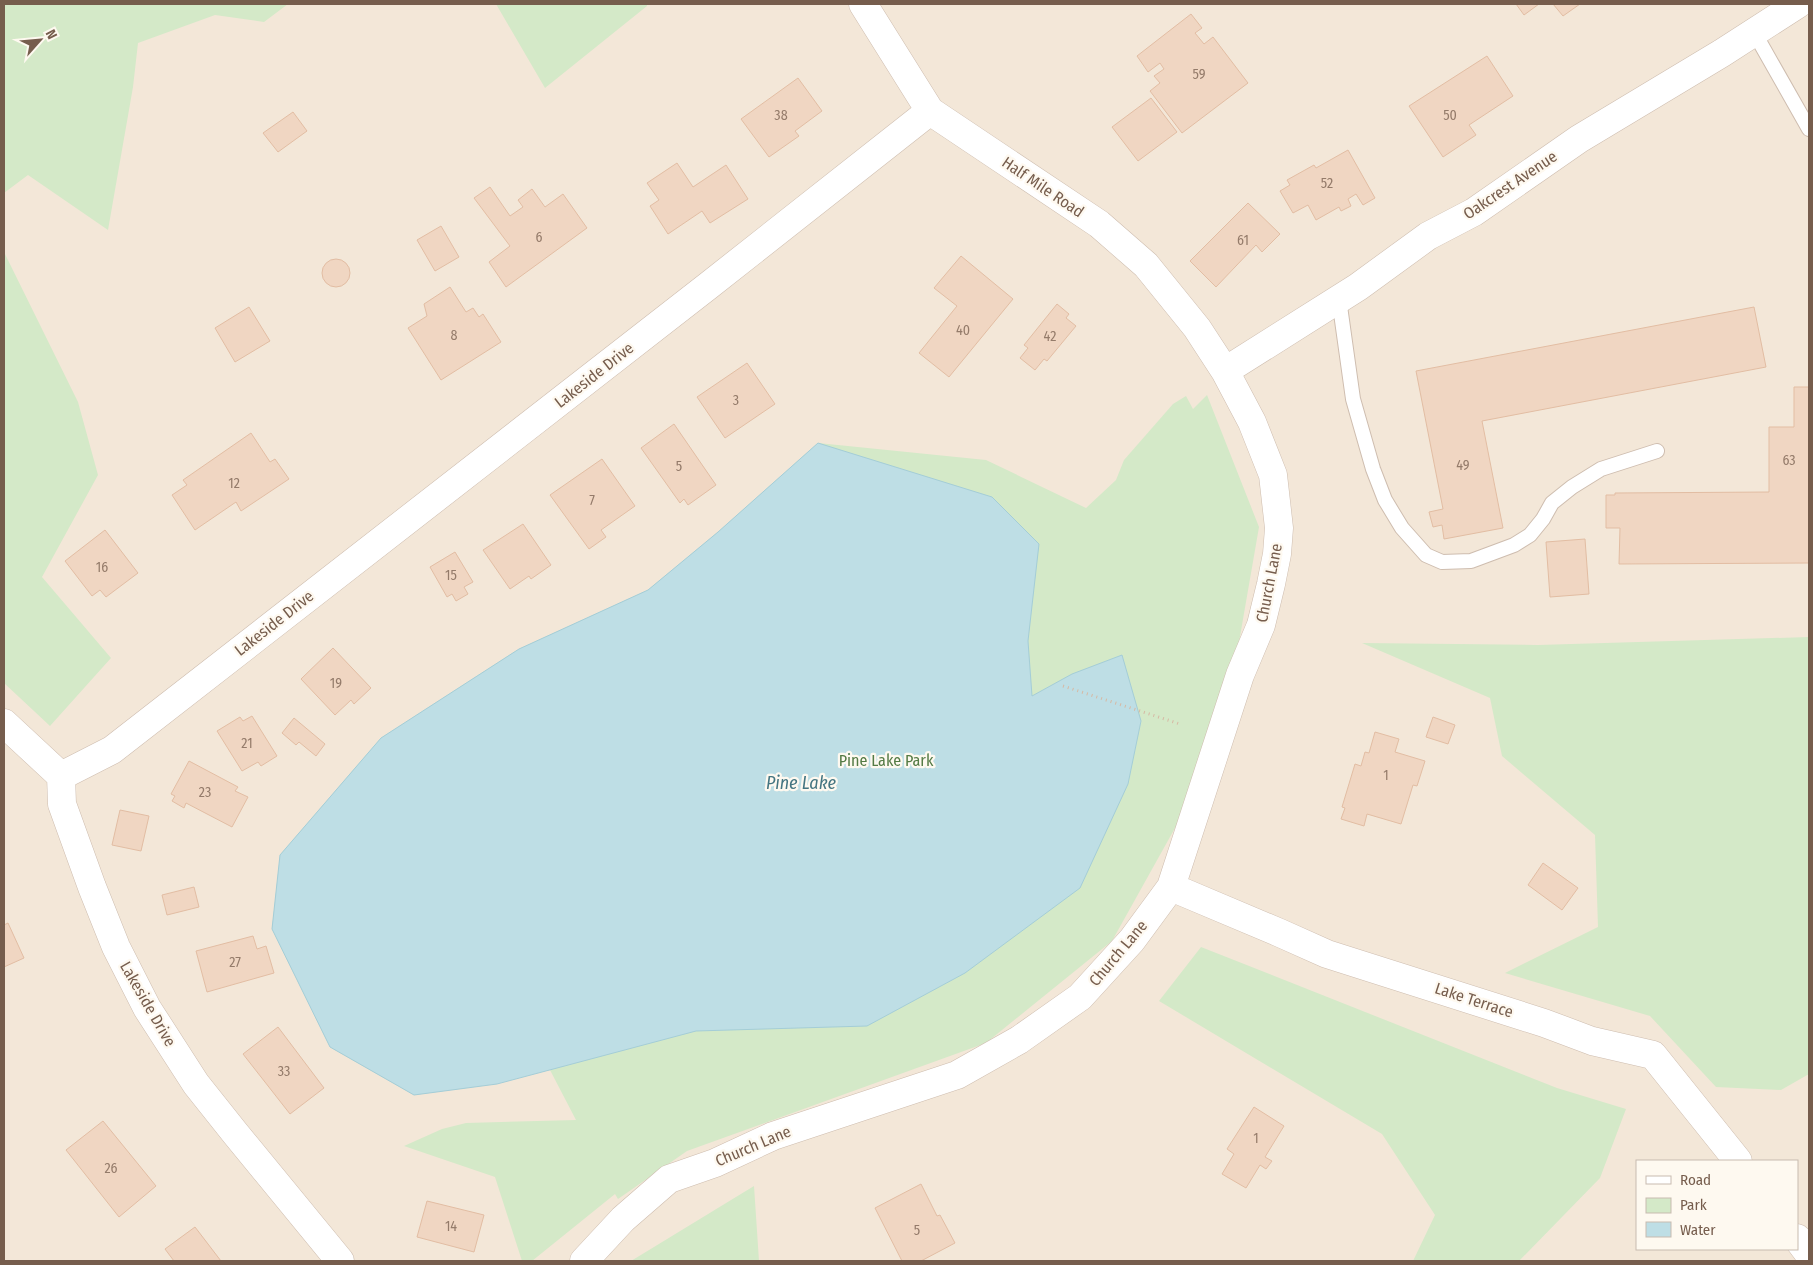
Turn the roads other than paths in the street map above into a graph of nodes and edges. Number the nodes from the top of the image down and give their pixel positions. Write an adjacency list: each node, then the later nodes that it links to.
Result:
1 (863, 4): 4 (street, Half Mile Road)
2 (1798, 4): 3 (street, Oakcrest Avenue)
3 (1754, 32): 5 (lane); 6 (street, Oakcrest Avenue)
4 (930, 111): 7 (street, Half Mile Road); 10 (street, Lakeside Drive)
5 (1809, 129)
6 (1339, 299): 7 (street, Oakcrest Avenue); 8 (lane)
7 (1225, 371): 11 (street, Church Lane)
8 (1657, 451)
9 (4, 723): 10 (street)
10 (61, 776): 15 (street, Lakeside Drive)
11 (1171, 887): 12 (street, Lake Terrace); 16 (street, Church Lane)
12 (1737, 1160)
13 (1798, 1239): 14 (street)
14 (1809, 1254)
15 (340, 1261)
16 (584, 1261)

